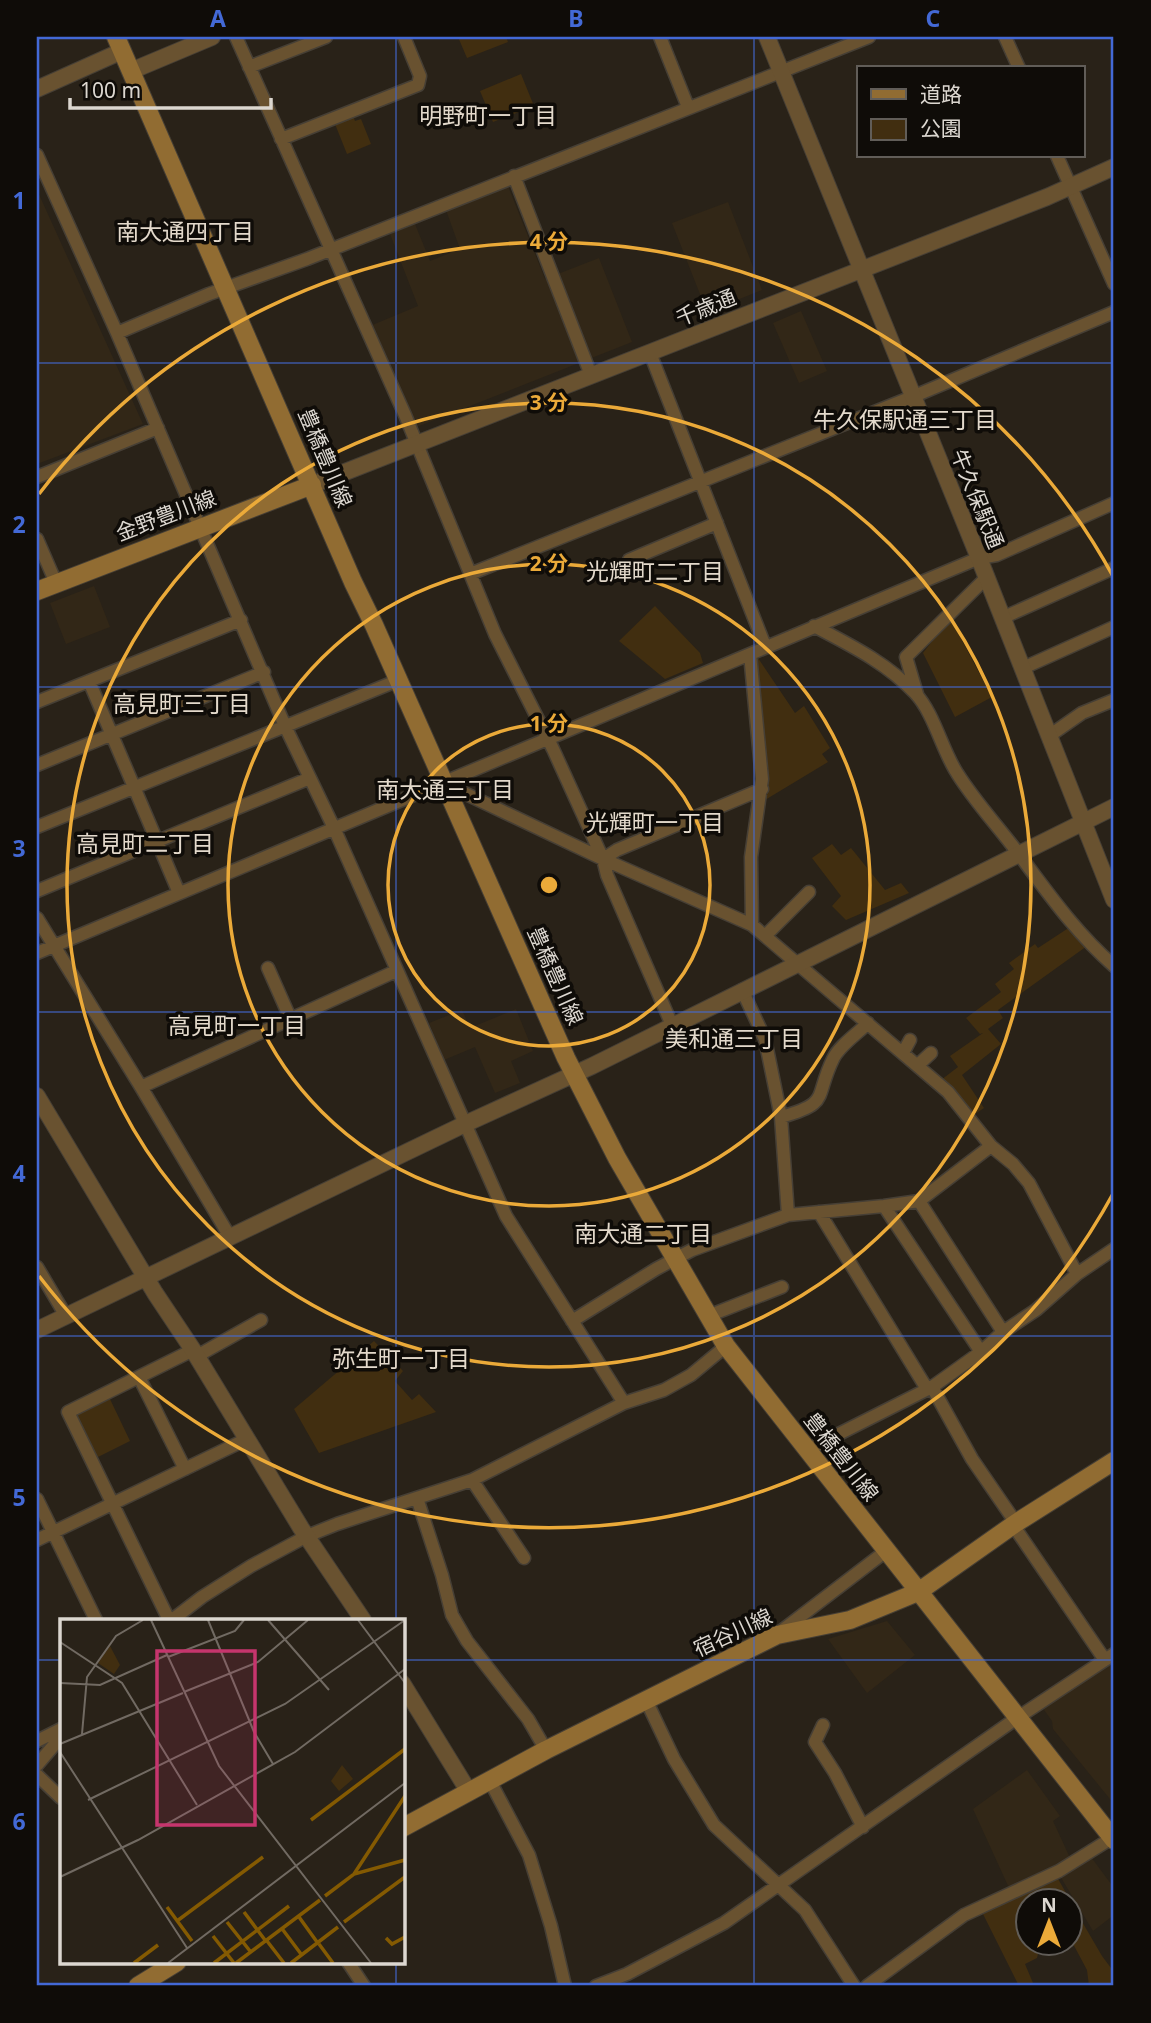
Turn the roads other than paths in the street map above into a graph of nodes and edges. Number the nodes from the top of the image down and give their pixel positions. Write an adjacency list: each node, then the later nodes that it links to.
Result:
1 (212, 37): 12 (street)
2 (236, 37): 11 (street)
3 (326, 37): 11 (street)
4 (404, 37): 16 (street)
5 (660, 37): 15 (street)
6 (767, 37): 13 (street, 牛久保駅通)
7 (869, 37): 13 (street)
8 (1005, 37): 10 (street)
9 (119, 44): 12 (main road, 豊橋豊川線); 14 (street)
10 (1018, 66)
11 (249, 67): 16 (street)
12 (131, 71): 25 (main road, 豊橋豊川線)
13 (780, 71): 15 (street); 23 (street, 牛久保駅通)
14 (37, 89)
15 (688, 107): 20 (street)
16 (281, 139): 22 (street)
17 (37, 155): 27 (street)
18 (1058, 158): 21 (street)
19 (1114, 167): 21 (street, 千歳通)
20 (514, 176): 22 (street); 29 (street)
21 (1071, 186): 23 (street, 千歳通); 24 (street)
22 (330, 250): 25 (street); 32 (street)
23 (860, 268): 28 (street, 千歳通); 30 (street, 牛久保駅通)
24 (1114, 284)
25 (226, 289): 27 (street); 35 (main road, 豊橋豊川線)
26 (1114, 312): 30 (street)
27 (117, 333): 31 (street)
28 (650, 353): 29 (street, 千歳通); 34 (street)
29 (591, 375): 32 (street, 千歳通)
30 (912, 397): 34 (street); 40 (street, 牛久保駅通)
31 (158, 428): 33 (street); 38 (street)
32 (417, 444): 35 (street, 千歳通); 43 (street)
33 (37, 477)
34 (700, 482): 37 (street); 43 (street)
35 (312, 485): 38 (main road, 金野豊川線); 55 (main road, 豊橋豊川線)
36 (1114, 503): 40 (street)
37 (717, 523): 41 (street); 51 (street)
38 (201, 527): 45 (main road, 金野豊川線); 48 (street)
39 (37, 539): 45 (street)
40 (979, 558): 44 (street, 牛久保駅通); 49 (street)
41 (629, 559)
42 (1114, 568): 47 (street)
43 (471, 574): 63 (street)
44 (986, 578): 47 (street, 牛久保駅通); 57 (street)
45 (56, 583): 46 (main road, 金野豊川線)
46 (37, 591)
47 (1002, 618): 53 (street, 牛久保駅通)
48 (240, 620): 54 (street); 56 (street)
49 (814, 626): 51 (street); 57 (street)
50 (1114, 627): 53 (street)
51 (765, 646): 52 (street)
52 (750, 654): 63 (street); 68 (street)
53 (1023, 668): 62 (street, 牛久保駅通)
54 (264, 672): 60 (street); 61 (street)
55 (399, 680): 60 (street); 66 (main road, 豊橋豊川線)
56 (89, 681): 59 (street); 61 (street)
57 (917, 694): 74 (street)
58 (1114, 700): 62 (street)
59 (37, 702)
60 (285, 726): 65 (street); 67 (street)
61 (112, 735): 64 (street); 67 (street)
62 (1049, 736): 70 (street, 牛久保駅通)
63 (547, 740): 66 (street); 75 (street)
64 (37, 765)
65 (310, 778): 72 (street); 73 (street)
66 (443, 783): 72 (street); 75 (street); 98 (main road, 豊橋豊川線)
67 (134, 788): 71 (street); 73 (street)
68 (761, 789): 75 (street); 82 (street)
69 (1114, 807): 70 (street)
70 (1083, 822): 74 (street); 76 (street, 牛久保駅通)
71 (37, 827)
72 (334, 828): 78 (street); 89 (street)
73 (157, 841): 77 (street); 78 (street)
74 (1018, 853): 86 (street); 87 (street)
75 (603, 859): 82 (street); 93 (street)
76 (1110, 880): 80 (street, 牛久保駅通)
77 (37, 891)
78 (179, 892): 84 (street)
79 (809, 892): 83 (street)
80 (1114, 900)
81 (37, 918): 84 (street)
82 (752, 925): 83 (street)
83 (766, 935): 86 (street)
84 (54, 946): 85 (street); 99 (street)
85 (37, 953)
86 (798, 962): 90 (street); 92 (street)
87 (1114, 966)
88 (268, 968): 91 (street)
89 (396, 971): 91 (street); 102 (street)
90 (742, 990): 93 (street); 101 (street)
91 (291, 1020): 99 (street)
92 (868, 1023): 95 (street); 101 (street)
93 (672, 1024): 98 (street)
94 (910, 1040): 95 (street)
95 (903, 1053): 97 (street)
96 (931, 1053): 97 (street)
97 (918, 1065): 103 (street)
98 (574, 1074): 102 (street); 110 (main road, 豊橋豊川線)
99 (141, 1087): 108 (street)
100 (37, 1096): 113 (street)
101 (781, 1117): 107 (street)
102 (465, 1124): 108 (street); 118 (street)
103 (990, 1146): 104 (street); 112 (street)
104 (919, 1201): 105 (street); 120 (street)
105 (884, 1206): 106 (street); 122 (street)
106 (819, 1212): 107 (street); 125 (street)
107 (788, 1215): 110 (street)
108 (230, 1237): 113 (street)
109 (1114, 1249): 112 (street)
110 (674, 1259): 116 (main road, 豊橋豊川線); 118 (street)
111 (37, 1267): 115 (street)
112 (1077, 1274): 120 (street)
113 (146, 1278): 115 (street); 123 (street)
114 (782, 1287): 116 (street)
115 (66, 1316): 119 (street)
116 (708, 1316): 121 (main road, 豊橋豊川線)
117 (261, 1320): 123 (street)
118 (572, 1321): 126 (street)
119 (37, 1330)
120 (1003, 1332): 122 (street)
121 (726, 1346): 126 (street); 128 (main road, 豊橋豊川線)
122 (981, 1352): 125 (street)
123 (195, 1353): 124 (street); 127 (street)
124 (139, 1377): 130 (street); 134 (street)
125 (929, 1388): 128 (street); 135 (street)
126 (624, 1403): 131 (street)
127 (247, 1439): 130 (street); 137 (street)
128 (807, 1450): 139 (main road, 豊橋豊川線)
129 (1114, 1461): 135 (main road, 宿谷川線)
130 (185, 1469): 134 (street)
131 (472, 1480): 132 (street); 140 (street)
132 (417, 1498): 137 (street); 155 (street)
133 (37, 1499): 136 (street)
134 (113, 1504): 136 (street); 143 (street)
135 (1015, 1524): 141 (main road, 宿谷川線); 147 (street)
136 (53, 1532): 138 (street); 142 (street)
137 (306, 1536): 144 (street); 145 (street)
138 (37, 1540)
139 (886, 1550): 141 (main road, 豊橋豊川線); 146 (street)
140 (524, 1558)
141 (918, 1592): 146 (main road, 宿谷川線); 150 (main road, 豊橋豊川線)
142 (96, 1619)
143 (170, 1619)
144 (171, 1619)
145 (362, 1619)
146 (777, 1635): 149 (main road, 宿谷川線)
147 (1110, 1657): 150 (street)
148 (404, 1685): 159 (street)
149 (646, 1700): 155 (main road, 宿谷川線); 164 (street)
150 (1017, 1718): 162 (street); 163 (main road, 豊橋豊川線)
151 (823, 1725): 162 (street)
152 (60, 1729): 154 (street)
153 (60, 1738): 156 (street)
154 (37, 1740)
155 (546, 1750): 158 (main road, 宿谷川線)
156 (37, 1765)
157 (37, 1775): 160 (street)
158 (490, 1781): 159 (main road, 宿谷川線); 170 (street)
159 (469, 1791): 161 (main road, 宿谷川線)
160 (60, 1797)
161 (404, 1827)
162 (863, 1827): 164 (street)
163 (1113, 1839): 173 (street)
164 (778, 1886): 167 (street); 172 (street)
165 (174, 1964): 168 (main road)
166 (349, 1964): 169 (street)
167 (629, 1980): 171 (street)
168 (140, 1986)
169 (364, 1986)
170 (565, 1986)
171 (596, 1986)
172 (854, 1986)
173 (867, 1986)

